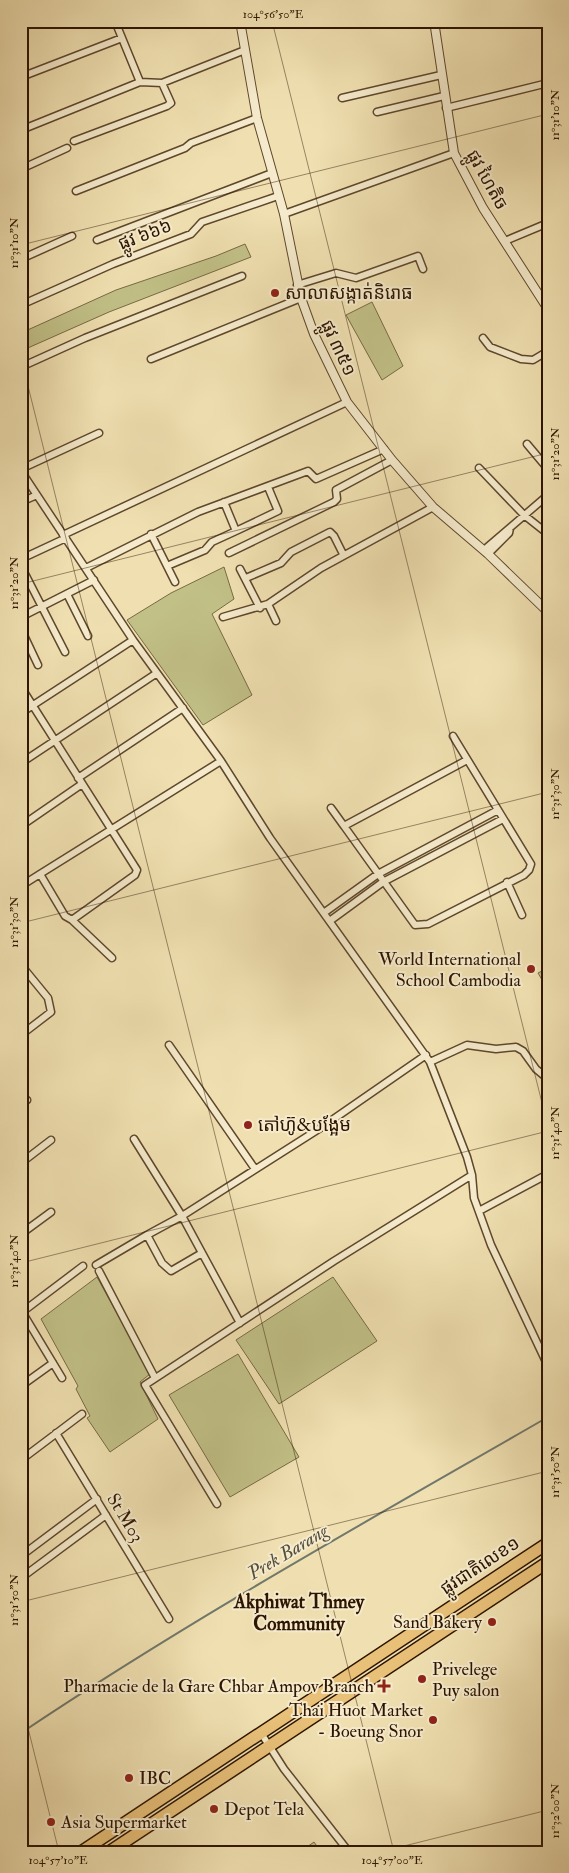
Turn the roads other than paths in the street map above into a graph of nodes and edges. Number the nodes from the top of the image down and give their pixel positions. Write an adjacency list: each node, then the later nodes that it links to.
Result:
1 (115, 21): 4 (street)
2 (240, 21): 5 (street, ផ្លូវ ៣៥១)
3 (434, 21): 6 (street, ផ្លូវ ហៃតិច)
4 (122, 38): 7 (street); 8 (street)
5 (245, 50): 9 (street); 15 (street, ផ្លូវ ៣៥១)
6 (441, 75): 11 (street, ផ្លូវ ហៃតិច); 12 (street)
7 (21, 77)
8 (140, 82): 9 (street); 16 (street)
9 (162, 83): 17 (street)
10 (548, 83): 13 (street)
11 (444, 96): 13 (street, ផ្លូវ ហៃតិច); 14 (street)
12 (342, 98)
13 (446, 108): 19 (street, ផ្លូវ ហៃតិច)
14 (377, 112)
15 (257, 118): 21 (street, ផ្លូវ ៣៥១); 22 (street)
16 (21, 130)
17 (74, 141)
18 (67, 148): 20 (street)
19 (454, 153): 24 (street); 28 (street, ផ្លូវ ហៃតិច)
20 (21, 169)
21 (272, 173): 23 (street, ផ្លូវ ៣៥១); 27 (street)
22 (76, 191)
23 (278, 196): 24 (street, ផ្លូវ ៣៥១); 34 (street, ផ្លូវ ៦៦៦)
24 (284, 214): 32 (street, ផ្លូវ ៣៥១)
25 (548, 223): 28 (street)
26 (72, 236): 29 (street)
27 (97, 240)
28 (505, 241): 35 (street, ផ្លូវ ហៃតិច)
29 (21, 259)
30 (423, 269): 32 (street)
31 (242, 276): 39 (street)
32 (298, 285): 33 (street, ផ្លូវ ៣៥១)
33 (300, 298): 38 (street); 40 (street, ផ្លូវ ៣៥១)
34 (21, 305)
35 (548, 309)
36 (484, 338): 37 (street)
37 (548, 351)
38 (151, 359)
39 (21, 367)
40 (347, 402): 43 (street, ផ្លូវ ៣៥១); 58 (street)
41 (99, 433): 47 (street)
42 (527, 444): 46 (street)
43 (384, 449): 44 (street, ផ្លូវ ៣៥១); 48 (street)
44 (392, 460): 53 (street, ផ្លូវ ៣៥១); 60 (street)
45 (479, 468): 54 (street)
46 (548, 469)
47 (21, 470): 49 (street)
48 (268, 487): 52 (street); 55 (street)
49 (36, 495): 51 (street); 58 (street)
50 (548, 495): 54 (street)
51 (21, 502)
52 (224, 502): 55 (street); 56 (street)
53 (433, 507): 59 (street, ផ្លូវ ៣៥១); 61 (street)
54 (524, 515): 57 (street); 59 (street)
55 (236, 531): 64 (street)
56 (151, 534): 64 (street); 65 (street)
57 (548, 534)
58 (64, 536): 62 (street); 65 (street)
59 (486, 552): 74 (street, ផ្លូវ ៣៥១)
60 (229, 554)
61 (344, 554): 67 (street); 71 (street)
62 (21, 559)
63 (21, 566): 72 (street)
64 (167, 566): 69 (street)
65 (86, 568): 68 (street)
66 (240, 570): 67 (street)
67 (246, 578): 73 (street)
68 (94, 580): 70 (street); 80 (street)
69 (175, 582)
70 (67, 594): 72 (street); 79 (street)
71 (268, 604): 73 (street); 77 (street)
72 (42, 606): 75 (street); 81 (street)
73 (260, 608): 76 (street)
74 (548, 612)
75 (21, 617)
76 (223, 617)
77 (276, 621)
78 (21, 629): 82 (street)
79 (88, 636)
80 (133, 640): 83 (street); 85 (street)
81 (65, 652)
82 (38, 665)
83 (157, 673): 86 (street); 89 (street)
84 (21, 687): 85 (street)
85 (32, 706): 87 (street); 89 (street)
86 (183, 708): 91 (street); 93 (street)
87 (21, 713)
88 (453, 736): 90 (street)
89 (54, 739): 92 (street); 93 (street)
90 (467, 760): 95 (street); 98 (street)
91 (221, 761): 99 (street); 105 (street)
92 (21, 763)
93 (80, 781): 97 (street); 99 (street)
94 (331, 808): 98 (street)
95 (498, 810): 96 (street); 101 (street)
96 (503, 819): 102 (street); 103 (street)
97 (21, 826)
98 (344, 826): 101 (street)
99 (110, 830): 100 (street); 107 (street)
100 (40, 874): 104 (street); 107 (street)
101 (378, 874): 102 (street); 105 (street)
102 (383, 882): 103 (street); 108 (street)
103 (507, 882): 106 (street)
104 (21, 886)
105 (325, 912): 108 (street)
106 (522, 915)
107 (72, 920): 109 (street)
108 (331, 920): 113 (street)
109 (112, 958)
110 (22, 968): 111 (street)
111 (21, 1035)
112 (169, 1045): 119 (street)
113 (426, 1055): 114 (street); 119 (street)
114 (430, 1062): 115 (street); 121 (street)
115 (548, 1079)
116 (134, 1139): 124 (street)
117 (51, 1140): 118 (street)
118 (21, 1163)
119 (255, 1169): 124 (street)
120 (548, 1174): 122 (street)
121 (472, 1175): 122 (street); 130 (street)
122 (478, 1211): 132 (street)
123 (52, 1212): 125 (street)
124 (182, 1216): 126 (street); 127 (street)
125 (21, 1234)
126 (147, 1235): 127 (street); 134 (street)
127 (202, 1253): 130 (street)
128 (83, 1266): 129 (street)
129 (22, 1311): 131 (street)
130 (240, 1322): 134 (street)
131 (53, 1362): 133 (street); 135 (street)
132 (548, 1366)
133 (62, 1378)
134 (155, 1378): 140 (street)
135 (21, 1386)
136 (82, 1414): 137 (street)
137 (56, 1433): 138 (street); 139 (street, St M03)
138 (21, 1460)
139 (96, 1499): 141 (street, St M03); 143 (street)
140 (217, 1504)
141 (106, 1515): 145 (street); 146 (street, St M03)
142 (548, 1544): 147 (highway, ផ្លូវជាតិលេខ១)
143 (21, 1556)
144 (548, 1562): 148 (highway, ផ្លូវជាតិលេខ១)
145 (21, 1578)
146 (169, 1619)
147 (261, 1733): 148 (street); 149 (highway, ផ្លូវជាតិលេខ១)
148 (269, 1746): 150 (highway, ផ្លូវជាតិលេខ១); 153 (street)
149 (159, 1800): 150 (highway); 151 (highway, ផ្លូវជាតិលេខ១)
150 (168, 1812): 152 (highway, ផ្លូវជាតិលេខ១)
151 (81, 1852)
152 (109, 1852)
153 (349, 1852)

